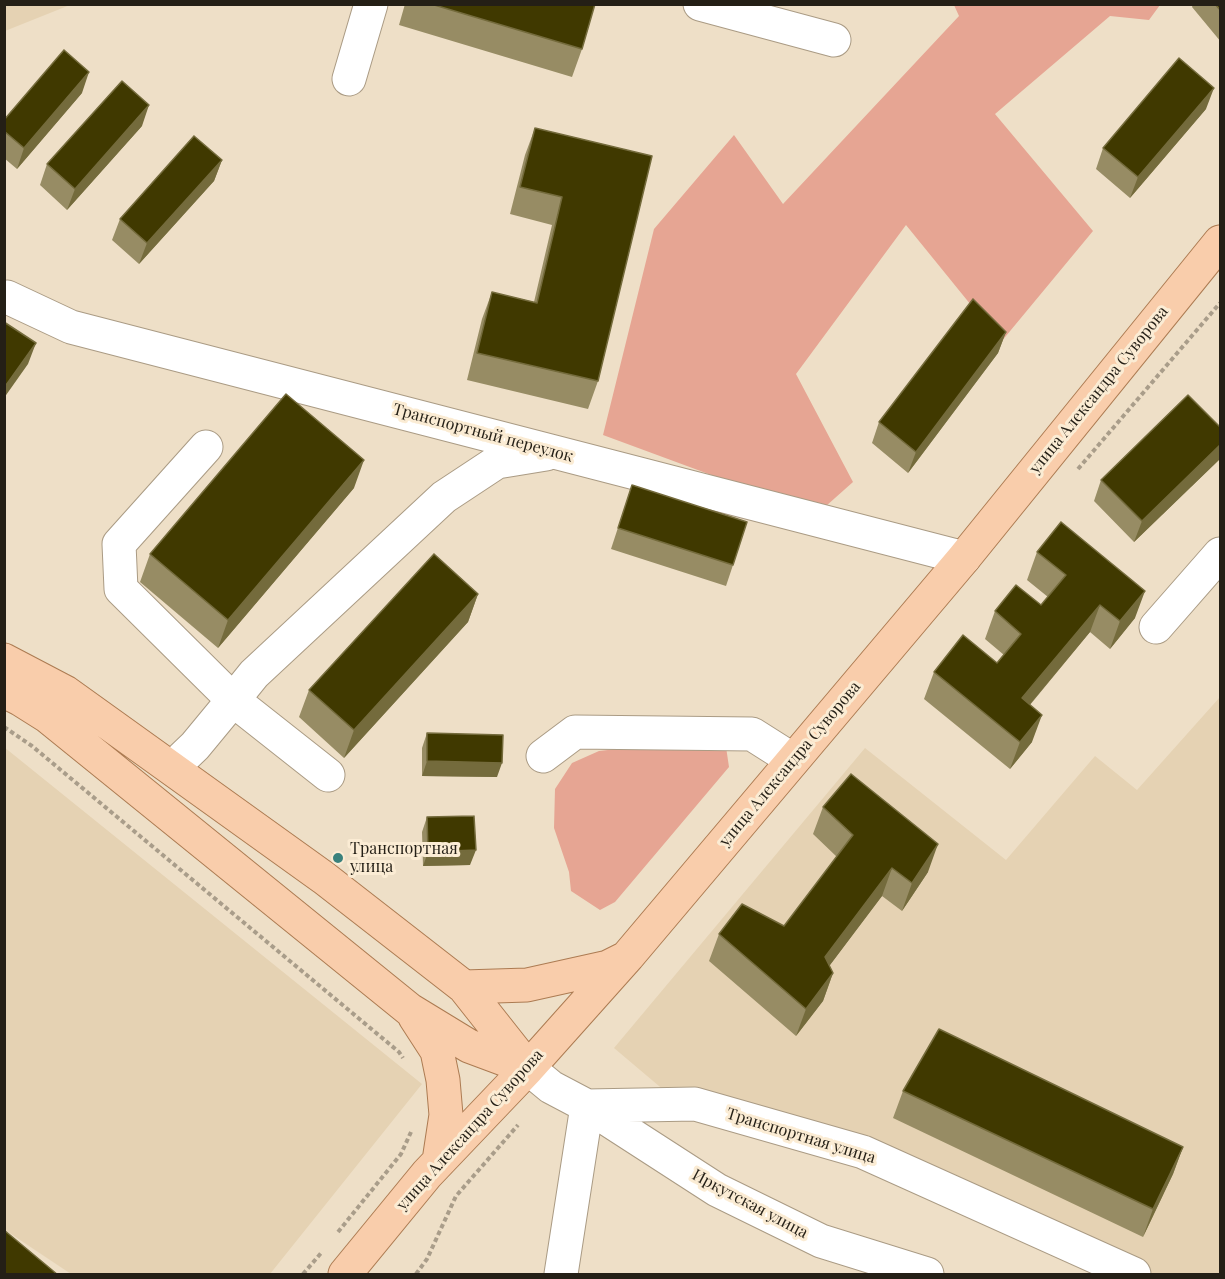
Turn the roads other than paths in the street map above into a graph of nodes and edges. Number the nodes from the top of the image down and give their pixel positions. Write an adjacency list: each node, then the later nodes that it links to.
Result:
1 (371, 4): 4 (street)
2 (700, 4): 3 (street)
3 (834, 40)
4 (349, 79)
5 (1221, 242): 10 (main road, улица Александра Суворова)
6 (7, 297): 8 (street, Транспортный переулок)
7 (206, 447): 14 (street)
8 (557, 452): 10 (street, Транспортный переулок); 14 (street)
9 (1221, 554): 11 (street)
10 (964, 558): 16 (main road, улица Александра Суворова)
11 (1156, 627)
12 (4, 660): 17 (main road)
13 (4, 691): 21 (main road)
14 (233, 700): 17 (street); 18 (street)
15 (543, 756): 16 (street)
16 (793, 760): 19 (main road, улица Александра Суворова)
17 (172, 768): 20 (main road)
18 (328, 775)
19 (628, 956): 20 (main road); 22 (main road, улица Александра Суворова)
20 (464, 987): 22 (main road)
21 (410, 1010): 22 (main road); 24 (main road)
22 (528, 1068): 23 (street); 24 (main road, улица Александра Суворова)
23 (587, 1106): 26 (street); 27 (street, Иркутская улица); 28 (street, Транспортная улица)
24 (439, 1161): 25 (main road, улица Александра Суворова)
25 (345, 1275)
26 (561, 1275)
27 (927, 1275)
28 (1134, 1275)

